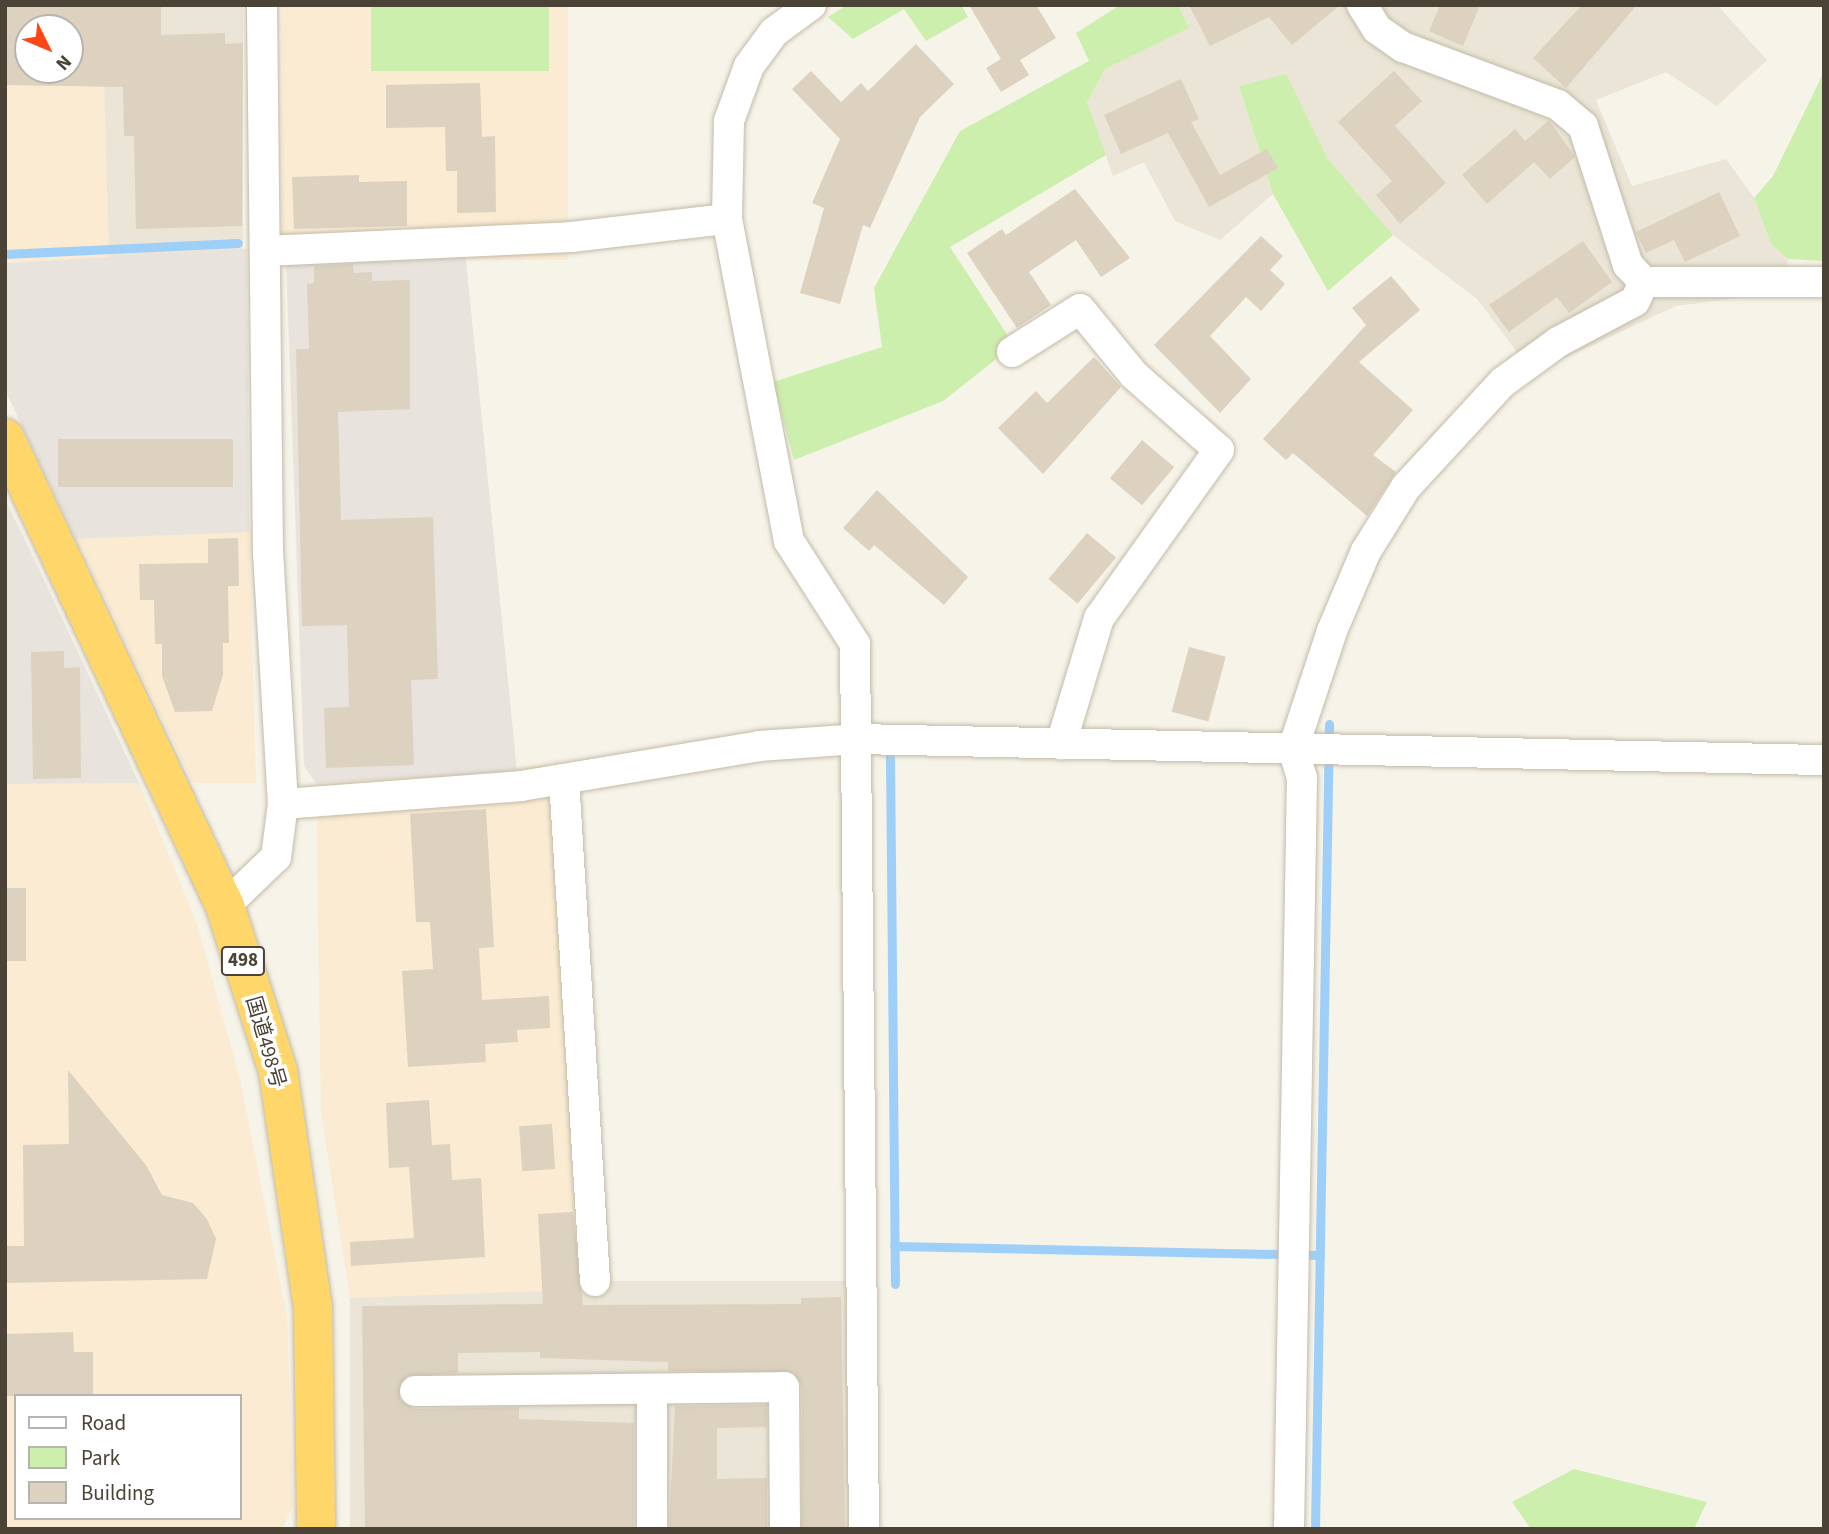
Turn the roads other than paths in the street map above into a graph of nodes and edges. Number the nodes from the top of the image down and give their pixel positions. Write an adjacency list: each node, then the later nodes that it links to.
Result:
1 (262, 5): 5 (street)
2 (1362, 5): 6 (street)
3 (803, 7): 4 (street)
4 (727, 219): 5 (street); 10 (street)
5 (265, 251): 15 (street)
6 (1644, 282): 7 (street); 12 (street)
7 (1824, 282)
8 (1012, 352): 11 (street)
9 (5, 438): 16 (highway, 国道498号 / 498)
10 (858, 739): 11 (street); 14 (street); 23 (street)
11 (1061, 744): 12 (street)
12 (1318, 750): 13 (street); 24 (street)
13 (1824, 760)
14 (564, 779): 15 (street); 17 (street)
15 (284, 804): 16 (street)
16 (225, 905): 20 (highway, 国道498号 / 498)
17 (595, 1281)
18 (652, 1389): 19 (street); 21 (street); 22 (street)
19 (415, 1391)
20 (316, 1529)
21 (652, 1529)
22 (785, 1529)
23 (864, 1529)
24 (1289, 1529)

